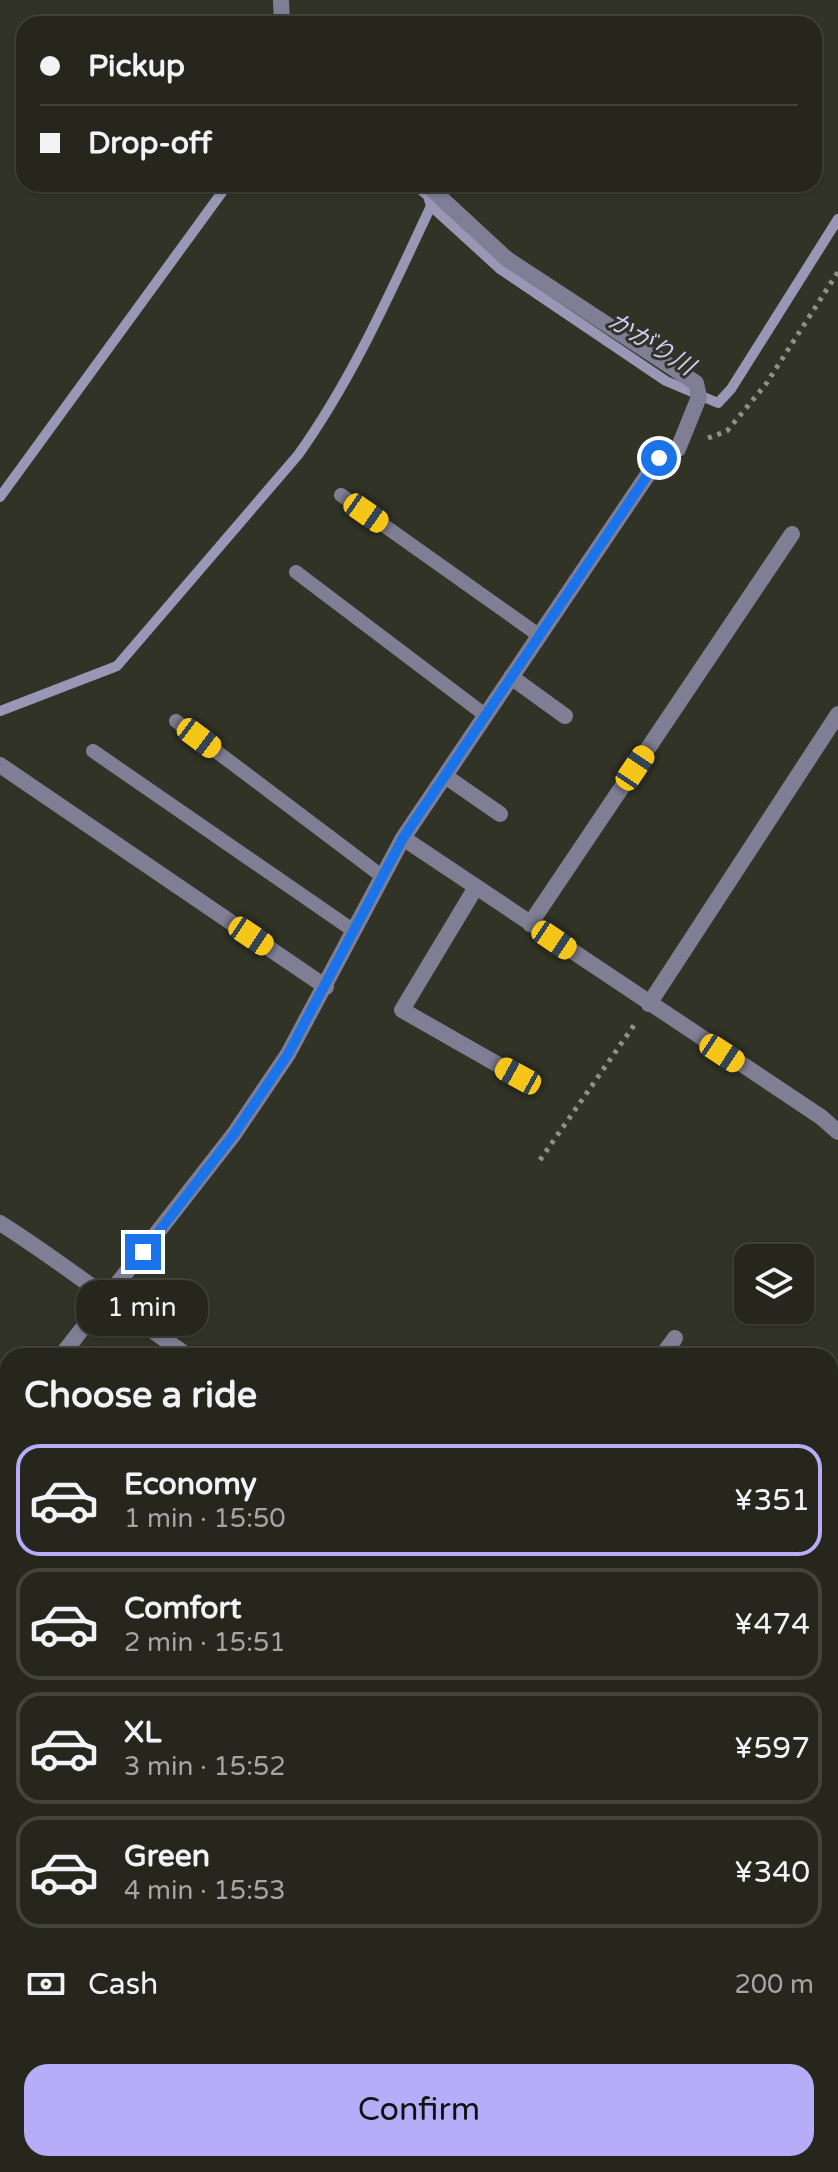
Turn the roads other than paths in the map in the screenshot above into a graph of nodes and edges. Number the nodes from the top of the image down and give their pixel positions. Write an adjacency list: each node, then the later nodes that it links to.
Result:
1 (435, 192): 5 (street)
2 (341, 495): 5 (lane)
3 (792, 534): 18 (street)
4 (296, 572): 8 (lane)
5 (540, 636): 6 (street)
6 (511, 677): 8 (street); 9 (street)
7 (838, 714): 21 (street)
8 (485, 715): 13 (street)
9 (565, 716)
10 (176, 721): 16 (lane)
11 (93, 751): 19 (lane)
12 (0, 765): 20 (street)
13 (445, 776): 14 (street); 15 (street)
14 (500, 814)
15 (403, 838): 16 (street); 17 (street)
16 (383, 877): 19 (street)
17 (476, 887): 18 (street); 22 (street)
18 (530, 924): 21 (street)
19 (354, 931): 20 (street)
20 (326, 987): 25 (street)
21 (649, 1004): 23 (street)
22 (518, 1076)
23 (838, 1132)
24 (0, 1223): 25 (street)
25 (106, 1299): 27 (street); 28 (street)
26 (675, 1338): 29 (street)
27 (67, 1348)
28 (176, 1348)
29 (668, 1348)

